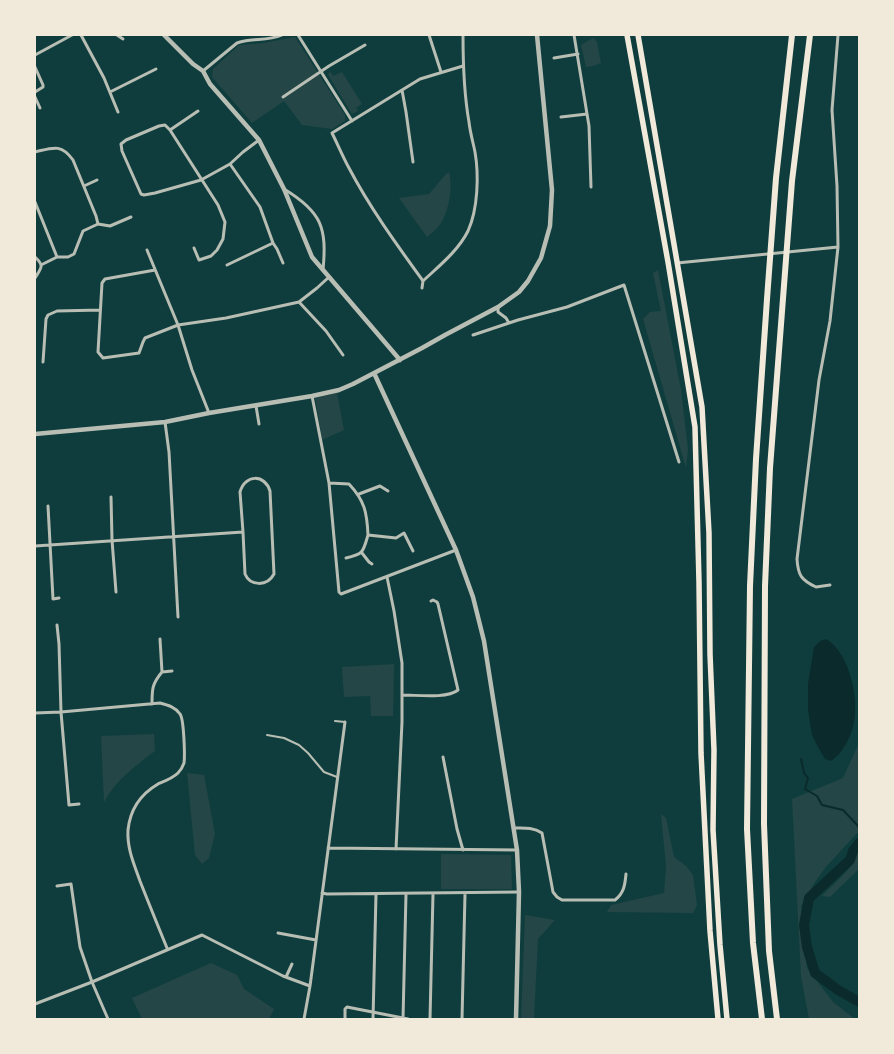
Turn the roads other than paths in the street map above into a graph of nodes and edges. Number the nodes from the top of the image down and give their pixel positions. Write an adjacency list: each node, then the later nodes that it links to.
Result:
1 (72, 35): 21 (street)
2 (81, 35): 31 (street)
3 (116, 35): 17 (street)
4 (164, 35): 26 (street)
5 (241, 35): 18 (street)
6 (282, 35): 18 (street)
7 (298, 35): 27 (street)
8 (428, 35): 28 (street)
9 (463, 35): 23 (street)
10 (537, 35): 71 (street)
11 (574, 35): 20 (street)
12 (627, 35): 154 (highway)
13 (638, 35): 61 (highway)
14 (792, 35): 156 (highway)
15 (810, 35): 157 (highway)
16 (838, 35): 55 (street)
17 (123, 39)
18 (243, 40): 26 (street)
19 (365, 45): 27 (street)
20 (578, 54): 22 (street); 37 (street)
21 (35, 55)
22 (554, 58)
23 (463, 66): 28 (street); 68 (street)
24 (35, 67): 30 (street)
25 (156, 69): 31 (street)
26 (203, 71): 41 (street)
27 (321, 72): 33 (street); 39 (street)
28 (441, 72): 29 (street)
29 (402, 90): 39 (street); 43 (street)
30 (35, 92)
31 (110, 92): 36 (street)
32 (35, 97): 34 (street)
33 (282, 97)
34 (40, 108)
35 (198, 111): 40 (street)
36 (118, 112)
37 (587, 114): 38 (street); 48 (street)
38 (561, 118)
39 (352, 121): 68 (street)
40 (170, 130): 46 (street); 46 (street)
41 (259, 140): 44 (street); 49 (street)
42 (35, 152): 47 (street)
43 (414, 162)
44 (230, 164): 46 (street); 54 (street)
45 (97, 180): 47 (street)
46 (202, 180): 56 (street)
47 (84, 186): 53 (street)
48 (591, 187)
49 (284, 189): 65 (street); 65 (street)
50 (35, 202): 51 (street)
51 (37, 214): 59 (street)
52 (131, 217): 53 (street)
53 (98, 224): 59 (street)
54 (273, 243): 60 (street); 63 (street)
55 (838, 247): 61 (street); 104 (street)
56 (194, 248)
57 (147, 250): 64 (street)
58 (35, 257): 62 (street)
59 (58, 257): 62 (street)
60 (284, 263)
61 (677, 263): 155 (highway)
62 (41, 265): 67 (street)
63 (227, 265)
64 (155, 270): 72 (street); 74 (street)
65 (323, 271): 66 (street)
66 (329, 277): 70 (street); 77 (street)
67 (35, 278)
68 (423, 281): 69 (street)
69 (422, 288)
70 (300, 302): 74 (street); 76 (street)
71 (498, 308): 73 (street); 77 (street)
72 (100, 310): 74 (street); 78 (street)
73 (509, 323): 75 (street); 86 (street)
74 (178, 325): 82 (street)
75 (473, 335)
76 (343, 355)
77 (400, 360): 79 (street)
78 (43, 362)
79 (374, 373): 80 (street); 98 (street)
80 (312, 396): 81 (street); 87 (street)
81 (256, 406): 82 (street); 84 (street)
82 (209, 413): 83 (street)
83 (165, 422): 85 (street); 94 (street)
84 (259, 424)
85 (35, 434)
86 (679, 462)
87 (329, 483): 89 (street); 103 (street)
88 (388, 491): 89 (street)
89 (358, 494): 93 (street)
90 (111, 497): 95 (street)
91 (48, 506): 96 (street)
92 (242, 532): 92 (street); 94 (street)
93 (368, 535): 99 (street); 100 (street)
94 (174, 537): 95 (street); 108 (street)
95 (112, 540): 96 (street); 105 (street)
96 (50, 544): 97 (street); 106 (street)
97 (35, 546)
98 (456, 550): 103 (street); 123 (street)
99 (413, 551)
100 (362, 553): 101 (street); 102 (street)
101 (346, 558)
102 (372, 564)
103 (386, 577): 113 (street)
104 (830, 585)
105 (116, 592)
106 (59, 598)
107 (432, 601): 113 (street)
108 (178, 618)
109 (57, 626): 115 (street)
110 (160, 639): 112 (street)
111 (172, 671): 112 (street)
112 (162, 672): 114 (street)
113 (403, 695): 125 (street)
114 (152, 704): 115 (street); 138 (street)
115 (60, 712): 116 (street); 122 (street)
116 (35, 713)
117 (335, 721): 118 (lane)
118 (345, 722): 121 (street)
119 (267, 735): 121 (lane)
120 (443, 757): 126 (street)
121 (338, 777): 124 (street)
122 (79, 804)
123 (514, 828): 127 (street); 128 (street)
124 (328, 848): 125 (street); 131 (street)
125 (396, 849): 126 (street)
126 (463, 850): 127 (street)
127 (517, 850): 130 (street)
128 (626, 874)
129 (57, 886): 141 (street)
130 (519, 892): 135 (street); 153 (street)
131 (322, 893): 132 (street); 137 (street)
132 (376, 894): 133 (street); 144 (street)
133 (406, 894): 134 (street); 145 (street)
134 (433, 894): 135 (street); 151 (street)
135 (465, 894): 152 (street)
136 (278, 933): 137 (street)
137 (316, 940): 142 (street)
138 (168, 948): 140 (street); 141 (street)
139 (292, 964): 140 (street)
140 (286, 977): 142 (street)
141 (92, 982): 143 (street); 146 (street)
142 (310, 986): 147 (street)
143 (35, 1004)
144 (374, 1012): 145 (street); 148 (street); 149 (street)
145 (403, 1018): 150 (street)
146 (108, 1019)
147 (304, 1019)
148 (345, 1019)
149 (373, 1019)
150 (408, 1019)
151 (430, 1019)
152 (462, 1019)
153 (516, 1019)
154 (718, 1019)
155 (727, 1019)
156 (762, 1019)
157 (778, 1019)

